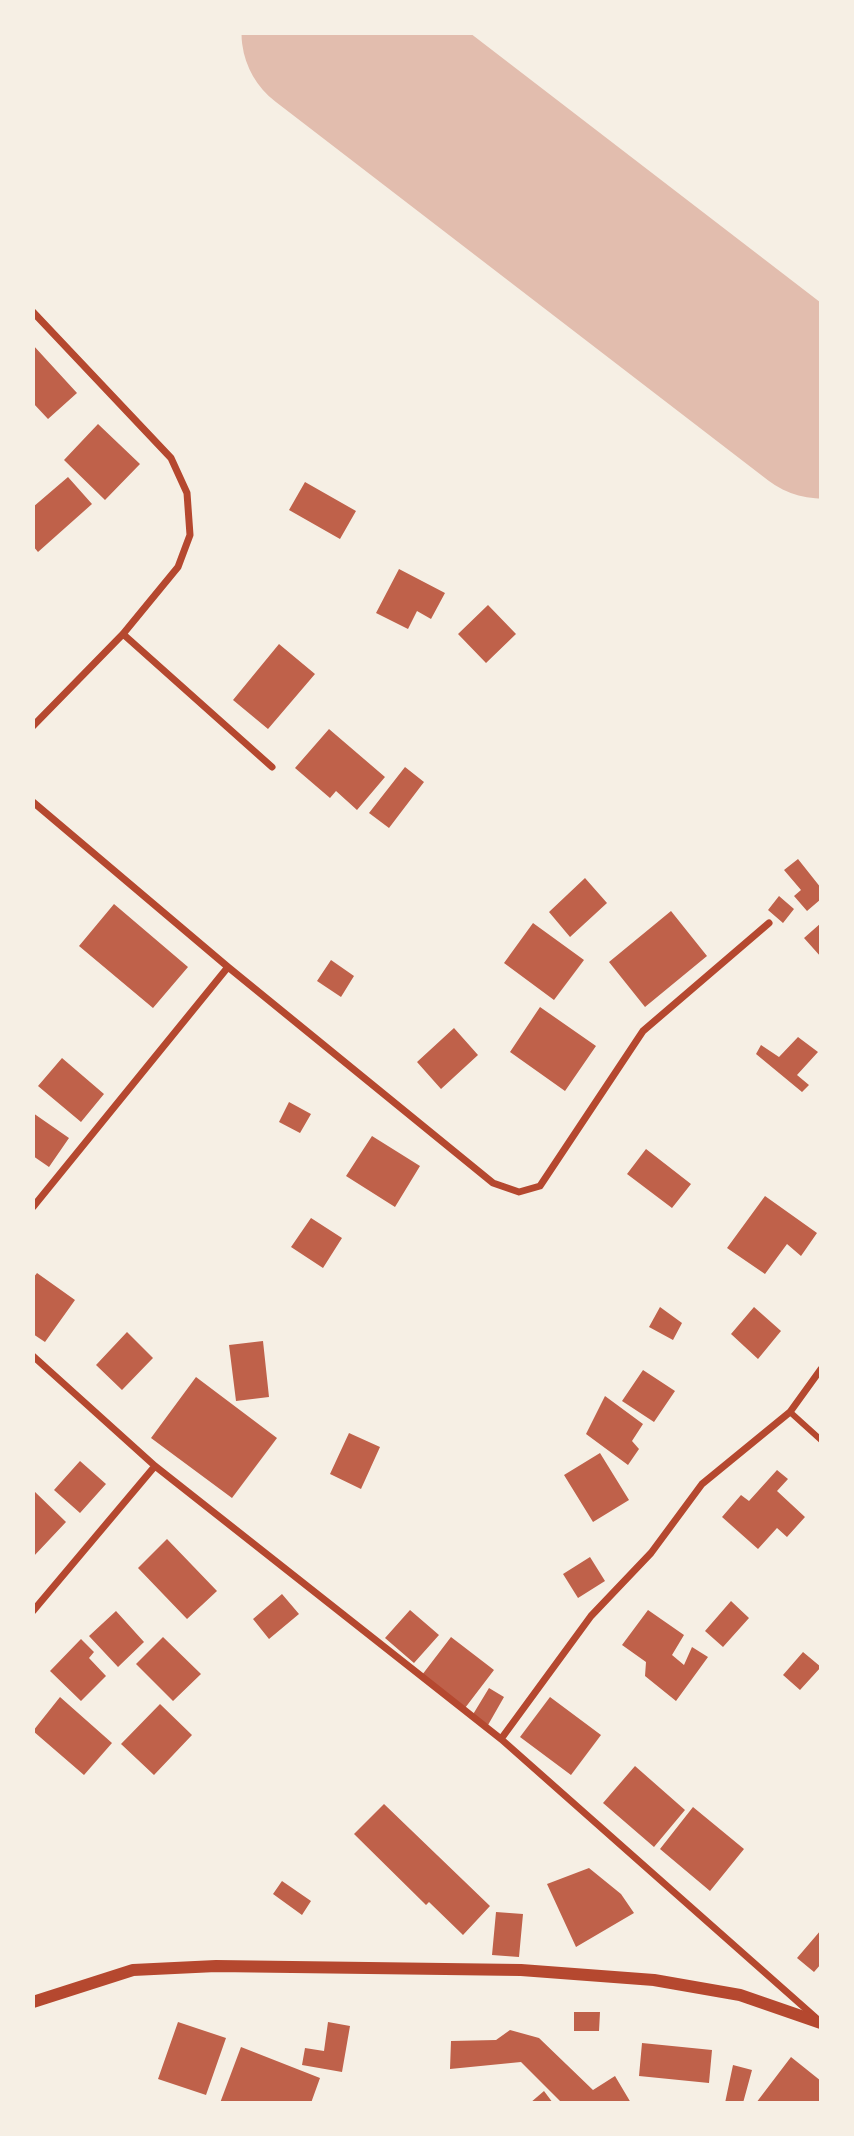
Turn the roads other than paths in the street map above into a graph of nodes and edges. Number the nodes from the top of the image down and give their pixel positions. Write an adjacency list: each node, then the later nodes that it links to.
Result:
1 (33, 312): 2 (street)
2 (123, 634): 3 (street); 4 (street)
3 (33, 726)
4 (272, 767)
5 (33, 802): 7 (street)
6 (769, 923): 7 (street)
7 (228, 967): 8 (street)
8 (33, 1207)
9 (33, 1356): 13 (street)
10 (821, 1369): 11 (street)
11 (790, 1412): 12 (street); 15 (street)
12 (821, 1440)
13 (155, 1466): 14 (street); 15 (street)
14 (33, 1611)
15 (501, 1739): 17 (street)
16 (33, 2002): 17 (street)
17 (821, 2022)

